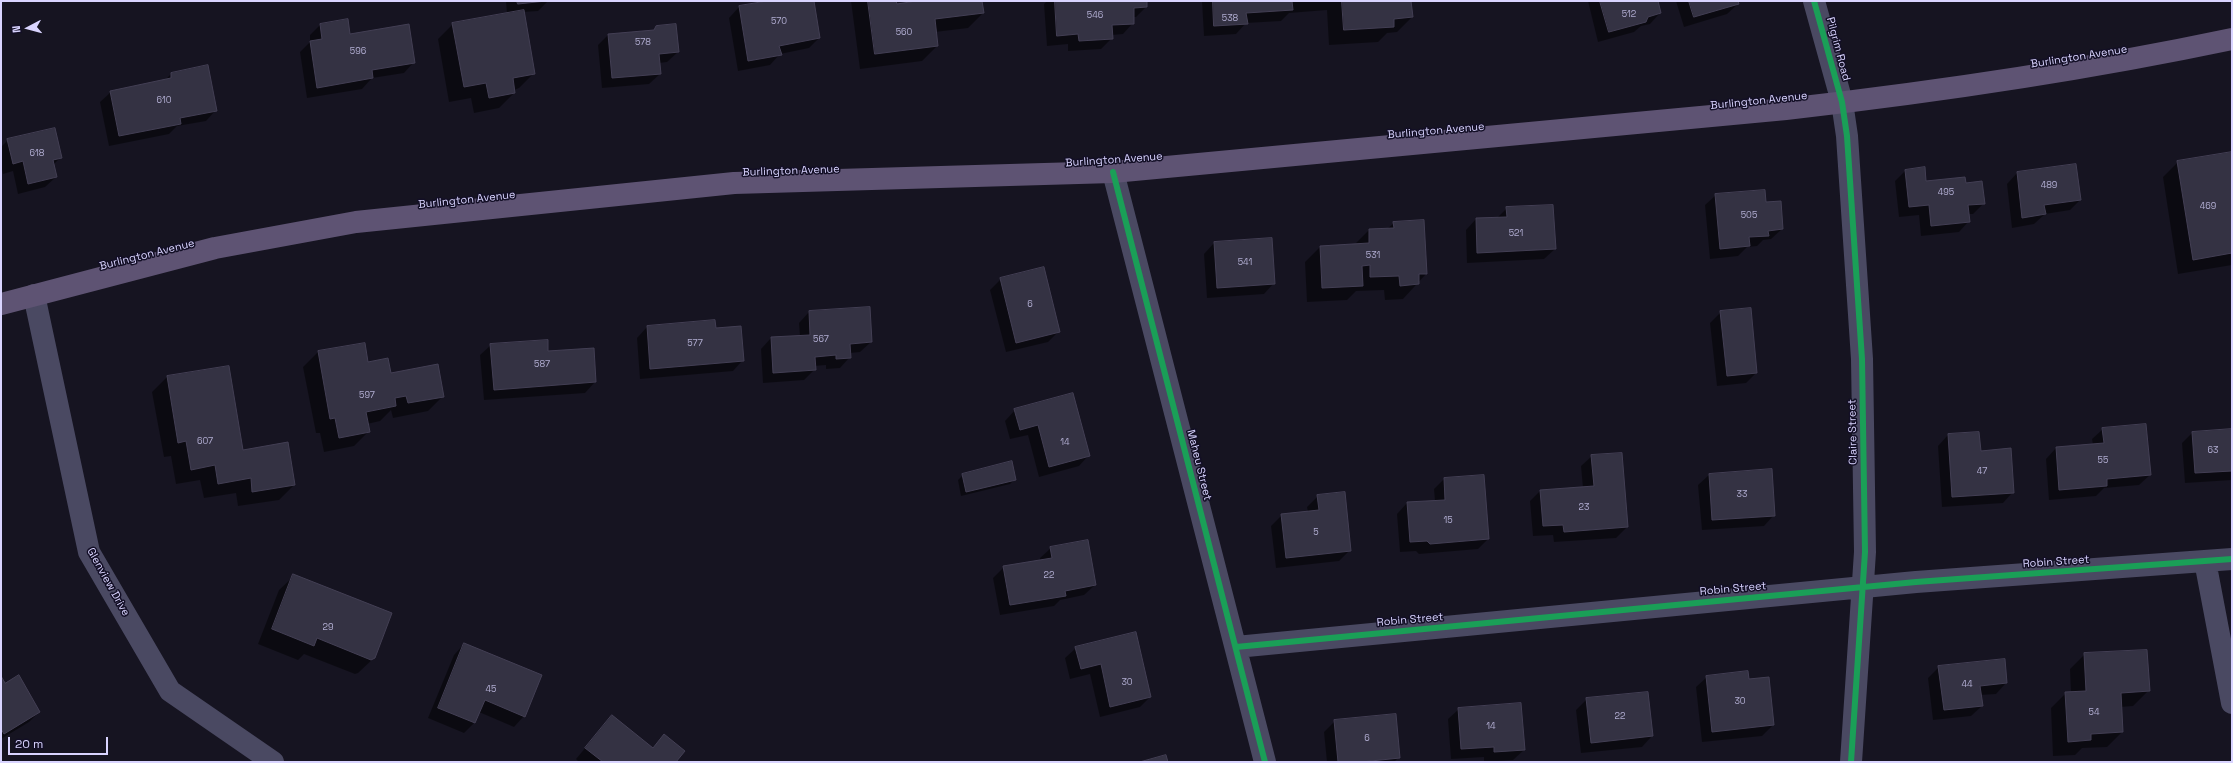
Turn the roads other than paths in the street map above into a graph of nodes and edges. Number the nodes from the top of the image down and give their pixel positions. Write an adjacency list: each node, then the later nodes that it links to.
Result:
1 (1814, 1): 3 (street, Pilgrim Road)
2 (2232, 39): 3 (main road, Burlington Avenue)
3 (1842, 102): 4 (main road, Burlington Avenue); 9 (street, Claire Street)
4 (1113, 172): 5 (main road, Burlington Avenue); 10 (street, Maheu Street)
5 (34, 295): 6 (main road, Burlington Avenue); 12 (street, Glenview Drive)
6 (1, 304)
7 (2232, 559): 8 (street, Robin Street)
8 (2205, 561): 9 (street, Robin Street); 11 (street)
9 (1862, 587): 10 (street, Robin Street); 14 (street, Claire Street)
10 (1236, 647): 13 (street, Maheu Street)
11 (2232, 703)
12 (273, 762)
13 (1265, 762)
14 (1851, 762)

